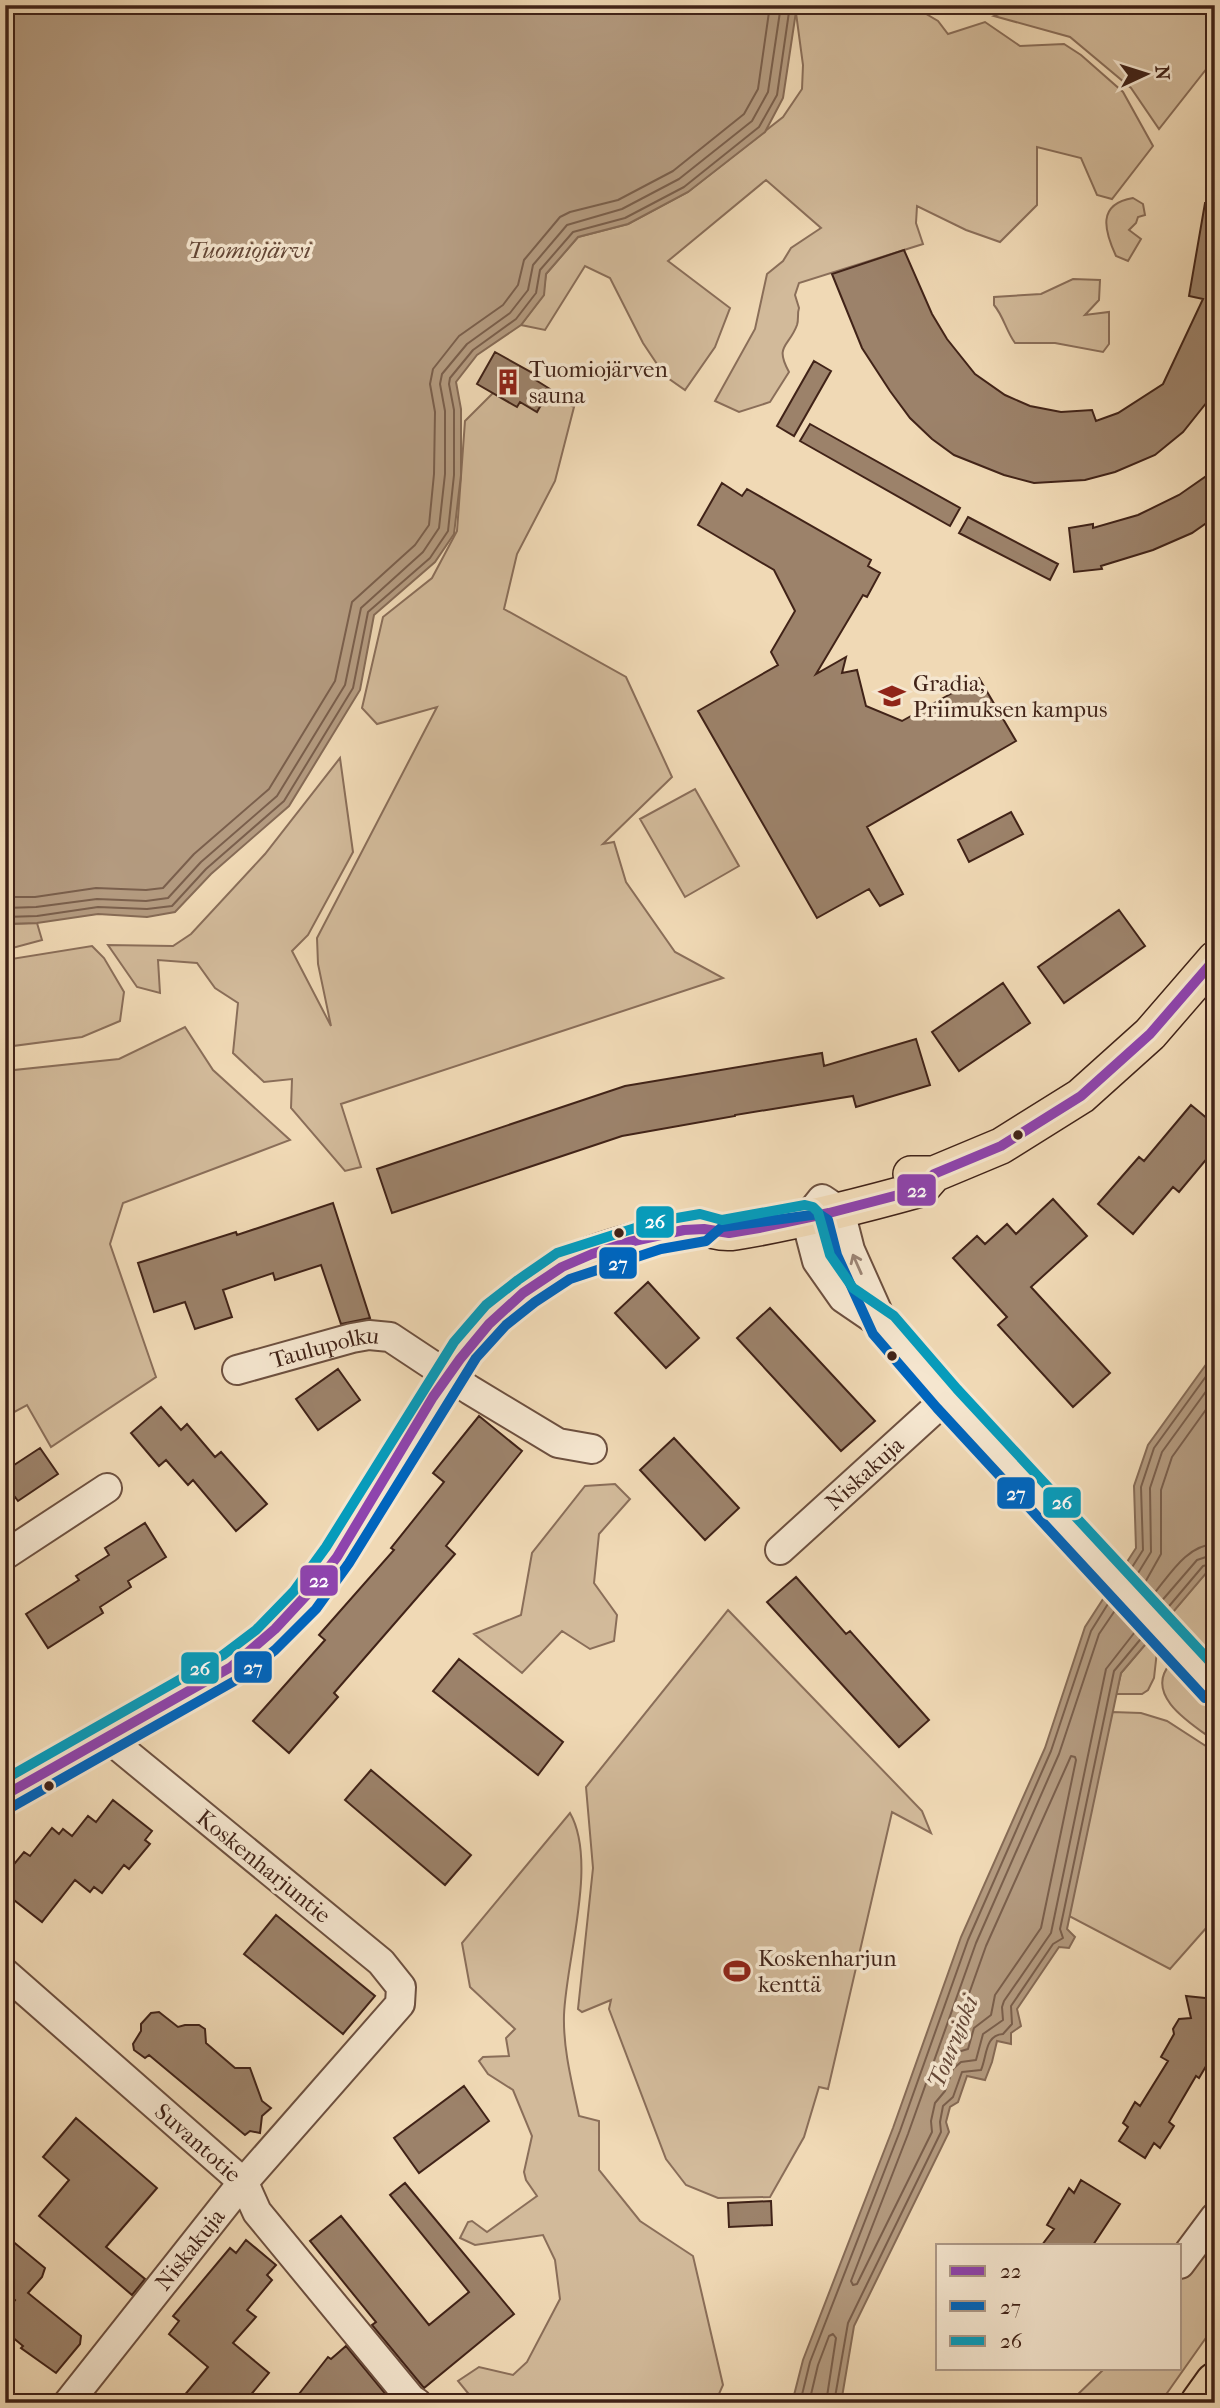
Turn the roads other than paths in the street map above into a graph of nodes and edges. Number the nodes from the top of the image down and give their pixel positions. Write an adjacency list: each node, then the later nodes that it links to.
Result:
1 (1215, 959): 2 (main road)
2 (823, 1210): 4 (main road); 5 (street)
3 (237, 1370): 4 (street, Taulupolku)
4 (449, 1375): 6 (street, Taulupolku); 11 (main road)
5 (947, 1398): 8 (street, Niskakuja); 10 (street)
6 (593, 1449)
7 (107, 1488): 9 (street)
8 (780, 1550)
9 (5, 1555)
10 (1206, 1679)
11 (108, 1738): 12 (main road); 14 (street, Koskenharjuntie)
12 (5, 1795)
13 (5, 1973): 15 (street, Suvantotie)
14 (400, 2004): 15 (street, Niskakuja)
15 (244, 2183): 19 (street, Niskakuja); 20 (street, Suvantotie)
16 (1215, 2217): 17 (street)
17 (1182, 2261)
18 (1215, 2382): 21 (highway)
19 (68, 2403)
20 (417, 2403)
21 (1200, 2403)

